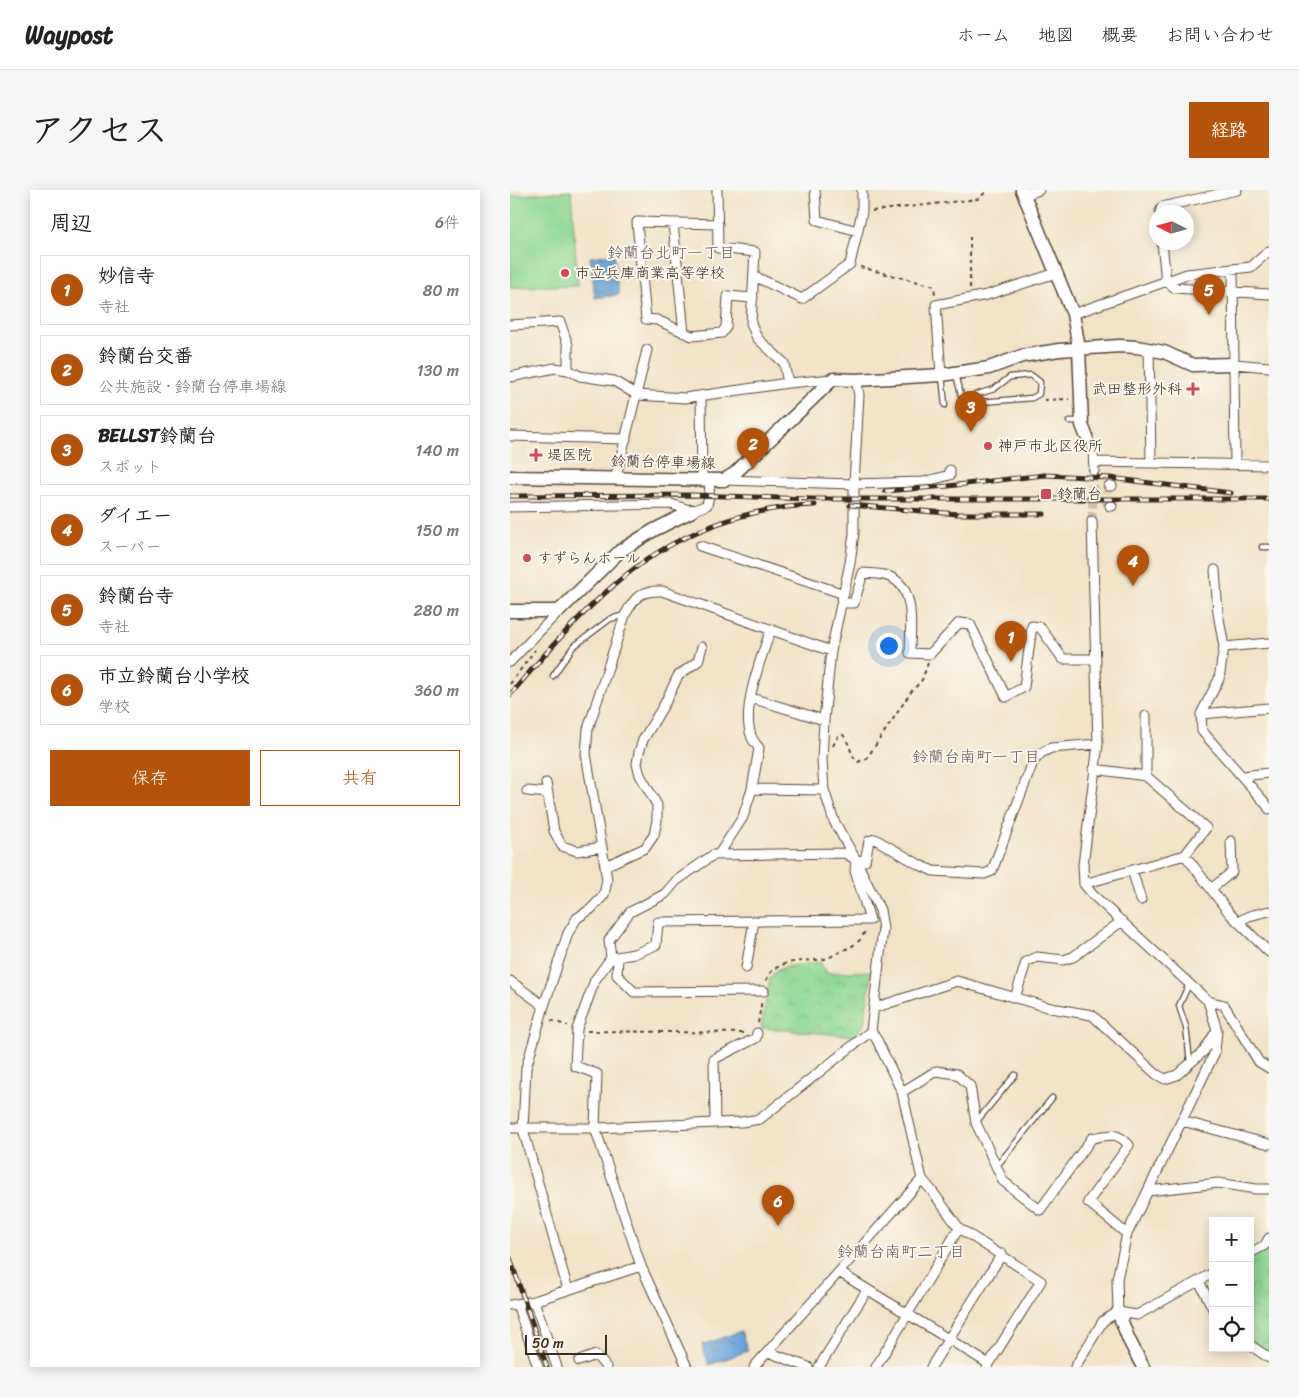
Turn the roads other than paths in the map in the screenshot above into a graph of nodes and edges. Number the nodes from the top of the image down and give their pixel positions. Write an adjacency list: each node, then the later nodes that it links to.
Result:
1 (717, 190): 10 (street)
2 (815, 190): 11 (street)
3 (862, 190): 11 (street)
4 (1038, 190): 6 (street)
5 (1237, 190): 7 (street)
6 (1023, 192): 15 (street)
7 (1207, 193): 8 (street)
8 (1168, 205)
9 (673, 222): 10 (street); 23 (street); 23 (street)
10 (718, 224): 16 (street)
11 (858, 231): 16 (street)
12 (1163, 250): 17 (street)
13 (1269, 252): 14 (street)
14 (1233, 269): 17 (street); 18 (street)
15 (1056, 273): 21 (street); 31 (street)
16 (754, 276): 20 (street)
17 (1166, 281): 18 (street); 21 (street)
18 (1232, 291): 19 (street); 27 (street)
19 (1269, 294)
20 (753, 298): 23 (street); 35 (street)
21 (1073, 314): 24 (street)
22 (510, 325): 29 (street)
23 (684, 333)
24 (1079, 348): 25 (street); 30 (street); 40 (street)
25 (1149, 349): 27 (street); 43 (street)
26 (647, 350): 36 (street)
27 (1234, 364): 28 (street); 44 (street)
28 (1269, 367)
29 (568, 370): 32 (street); 36 (street)
30 (956, 373): 31 (street); 38 (lane)
31 (942, 375): 34 (street); 39 (lane)
32 (510, 376)
33 (833, 379): 34 (street); 35 (street); 50 (street)
34 (856, 380): 51 (street)
35 (788, 384): 37 (street)
36 (637, 394): 37 (street); 42 (street)
37 (701, 396): 49 (street)
38 (962, 398): 38 (lane)
39 (945, 405)
40 (1086, 435): 43 (street)
41 (510, 436): 42 (street)
42 (626, 439): 48 (street)
43 (1151, 462): 44 (street)
44 (1235, 463): 45 (street)
45 (1269, 465)
46 (949, 475): 51 (street)
47 (510, 477): 48 (street, 鈴蘭台停車場線)
48 (616, 478): 49 (street, 鈴蘭台停車場線)
49 (706, 479): 50 (street, 鈴蘭台停車場線); 53 (street)
50 (724, 480): 51 (street)
51 (854, 484): 59 (street)
52 (510, 507): 53 (street)
53 (692, 511): 61 (street)
54 (1092, 521): 68 (street)
55 (700, 546): 59 (street)
56 (1262, 547): 57 (lane)
57 (1269, 547)
58 (1215, 570): 65 (street)
59 (843, 598): 67 (street); 68 (street)
60 (510, 611): 61 (street)
61 (559, 611): 69 (street)
62 (625, 615): 63 (street); 70 (lane); 86 (street)
63 (771, 629): 67 (street); 71 (street)
64 (1269, 642): 65 (street)
65 (1224, 646): 73 (street)
66 (702, 647): 90 (street)
67 (831, 651): 75 (street)
68 (1096, 659): 76 (street)
69 (510, 662)
70 (553, 676)
71 (751, 698): 75 (street); 81 (street)
72 (1269, 708): 73 (street)
73 (1201, 714): 80 (street)
74 (1146, 716): 79 (street)
75 (824, 720): 82 (street)
76 (1098, 744): 77 (street); 89 (street)
77 (1094, 770): 79 (street); 92 (street)
78 (1269, 773): 80 (street)
79 (1146, 776): 88 (street)
80 (1242, 776): 84 (street)
81 (752, 789): 82 (street); 87 (street)
82 (824, 790): 89 (street)
83 (527, 791): 86 (street)
84 (1269, 810)
85 (1232, 841): 93 (street)
86 (602, 847): 90 (street)
87 (720, 854): 89 (street); 100 (street)
88 (1185, 855): 91 (street); 93 (street)
89 (856, 860): 96 (street); 108 (street)
90 (605, 866): 107 (street)
91 (1132, 870): 92 (street); 94 (street)
92 (1084, 884): 97 (street)
93 (1211, 890): 98 (street)
94 (1141, 900)
95 (1269, 911): 98 (street)
96 (754, 921): 100 (street); 101 (street)
97 (1122, 921): 103 (street); 105 (street)
98 (1238, 922): 99 (street)
99 (1269, 952)
100 (615, 957): 104 (street); 121 (street)
101 (746, 968)
102 (510, 981): 107 (street)
103 (1189, 984): 106 (street); 112 (lane)
104 (764, 991)
105 (1015, 998): 108 (street); 112 (street)
106 (1208, 1001): 109 (street); 113 (street)
107 (544, 1006): 122 (street)
108 (874, 1008): 110 (street)
109 (1217, 1030): 112 (street); 118 (street)
110 (871, 1031): 115 (street); 119 (street)
111 (757, 1033): 119 (street)
112 (1190, 1063)
113 (1269, 1068)
114 (1015, 1075): 117 (lane)
115 (902, 1092): 117 (street); 125 (street)
116 (1052, 1098): 124 (lane)
117 (976, 1122): 124 (street)
118 (1182, 1122): 123 (street); 127 (street)
119 (715, 1123): 121 (street)
120 (510, 1128): 122 (street)
121 (595, 1128): 122 (street); 133 (street)
122 (523, 1129): 137 (street)
123 (1269, 1144)
124 (996, 1167): 129 (street)
125 (922, 1179): 128 (street); 134 (street)
126 (1269, 1189): 127 (street)
127 (1148, 1191): 129 (street)
128 (960, 1228): 132 (street); 143 (street)
129 (1127, 1234): 142 (street)
130 (1268, 1243): 131 (street)
131 (1254, 1251)
132 (1002, 1254): 144 (street); 149 (street)
133 (641, 1266): 137 (street); 153 (street)
134 (839, 1272): 138 (street); 146 (street)
135 (1209, 1275): 136 (street)
136 (1199, 1281): 141 (street); 142 (street)
137 (568, 1290): 139 (street)
138 (867, 1290): 143 (street); 156 (street)
139 (534, 1301): 140 (street); 151 (street)
140 (514, 1305): 150 (street)
141 (1212, 1307)
142 (1118, 1312): 159 (street); 160 (street)
143 (908, 1314): 144 (street); 157 (street)
144 (948, 1339): 149 (street); 158 (street)
145 (1254, 1349): 147 (street)
146 (768, 1352): 154 (street); 155 (street)
147 (1269, 1358)
148 (579, 1361): 152 (street)
149 (988, 1366)
150 (537, 1367)
151 (557, 1367)
152 (606, 1367)
153 (687, 1367)
154 (754, 1367)
155 (808, 1367)
156 (820, 1367)
157 (876, 1367)
158 (931, 1367)
159 (1075, 1367)
160 (1143, 1367)

